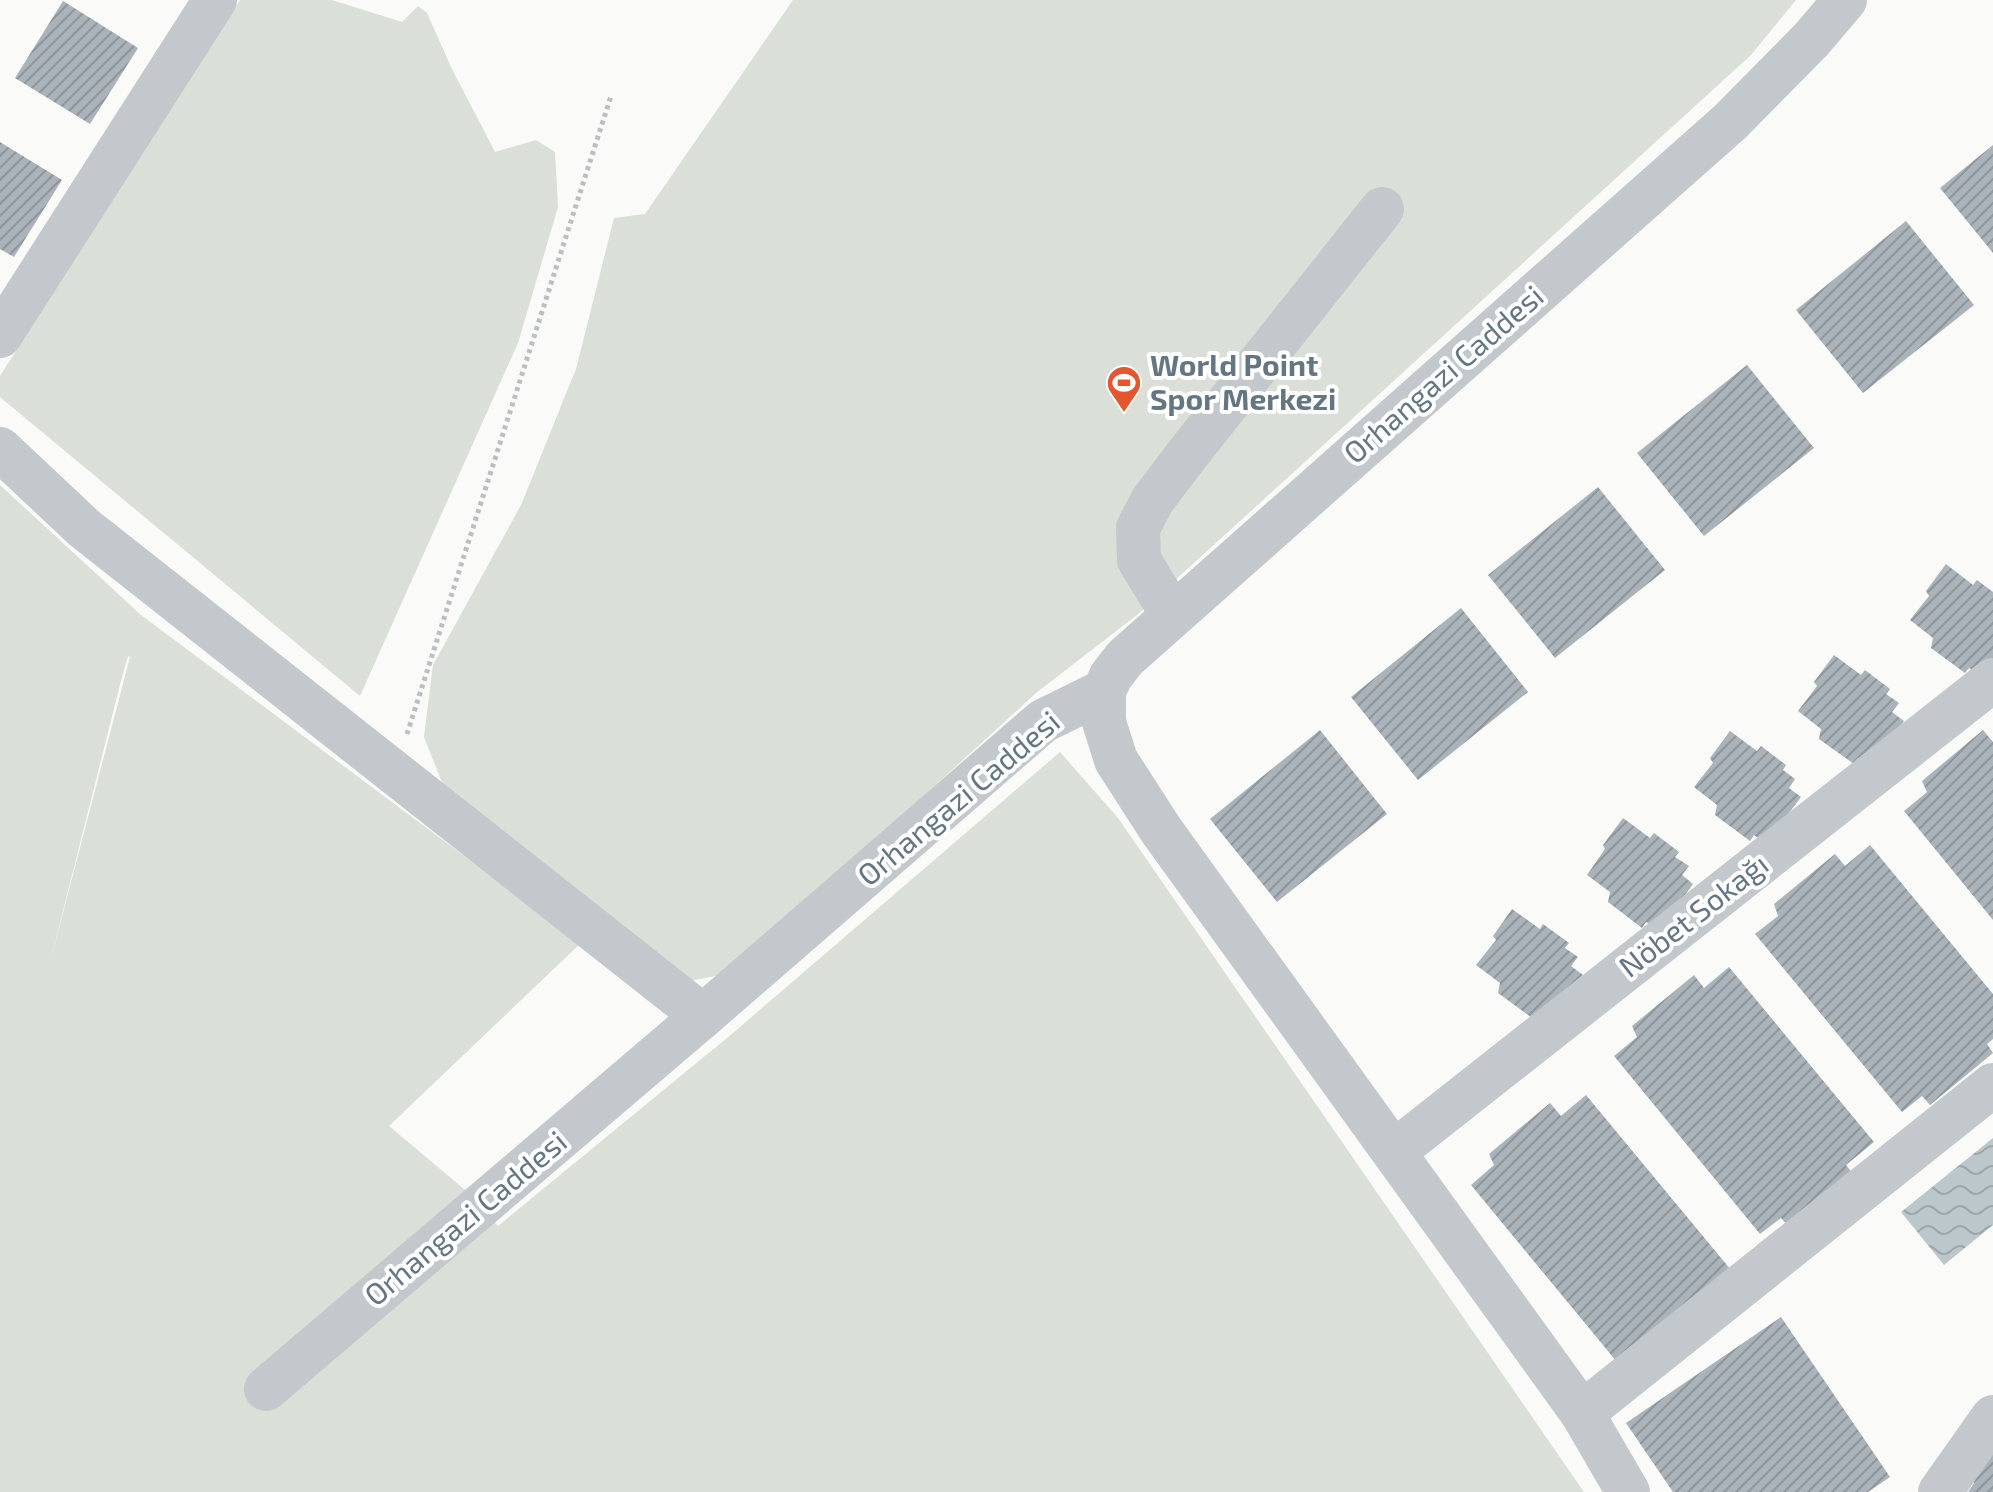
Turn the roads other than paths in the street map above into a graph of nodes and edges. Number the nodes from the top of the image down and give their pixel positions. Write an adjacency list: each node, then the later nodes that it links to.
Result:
1 (215, 0): 4 (street)
2 (1845, 0): 6 (street, Orhangazi Caddesi)
3 (1382, 209): 6 (street)
4 (0, 336)
5 (0, 449): 9 (street)
6 (1172, 614): 8 (street, Orhangazi Caddesi)
7 (1993, 680): 11 (street, Nöbet Sokağı)
8 (1104, 691): 9 (street, Orhangazi Caddesi); 11 (street)
9 (703, 1016): 12 (street, Orhangazi Caddesi)
10 (1993, 1085): 13 (street)
11 (1395, 1151): 13 (street)
12 (266, 1389)
13 (1582, 1413): 15 (street)
14 (1993, 1417): 16 (street)
15 (1628, 1492)
16 (1940, 1492)

